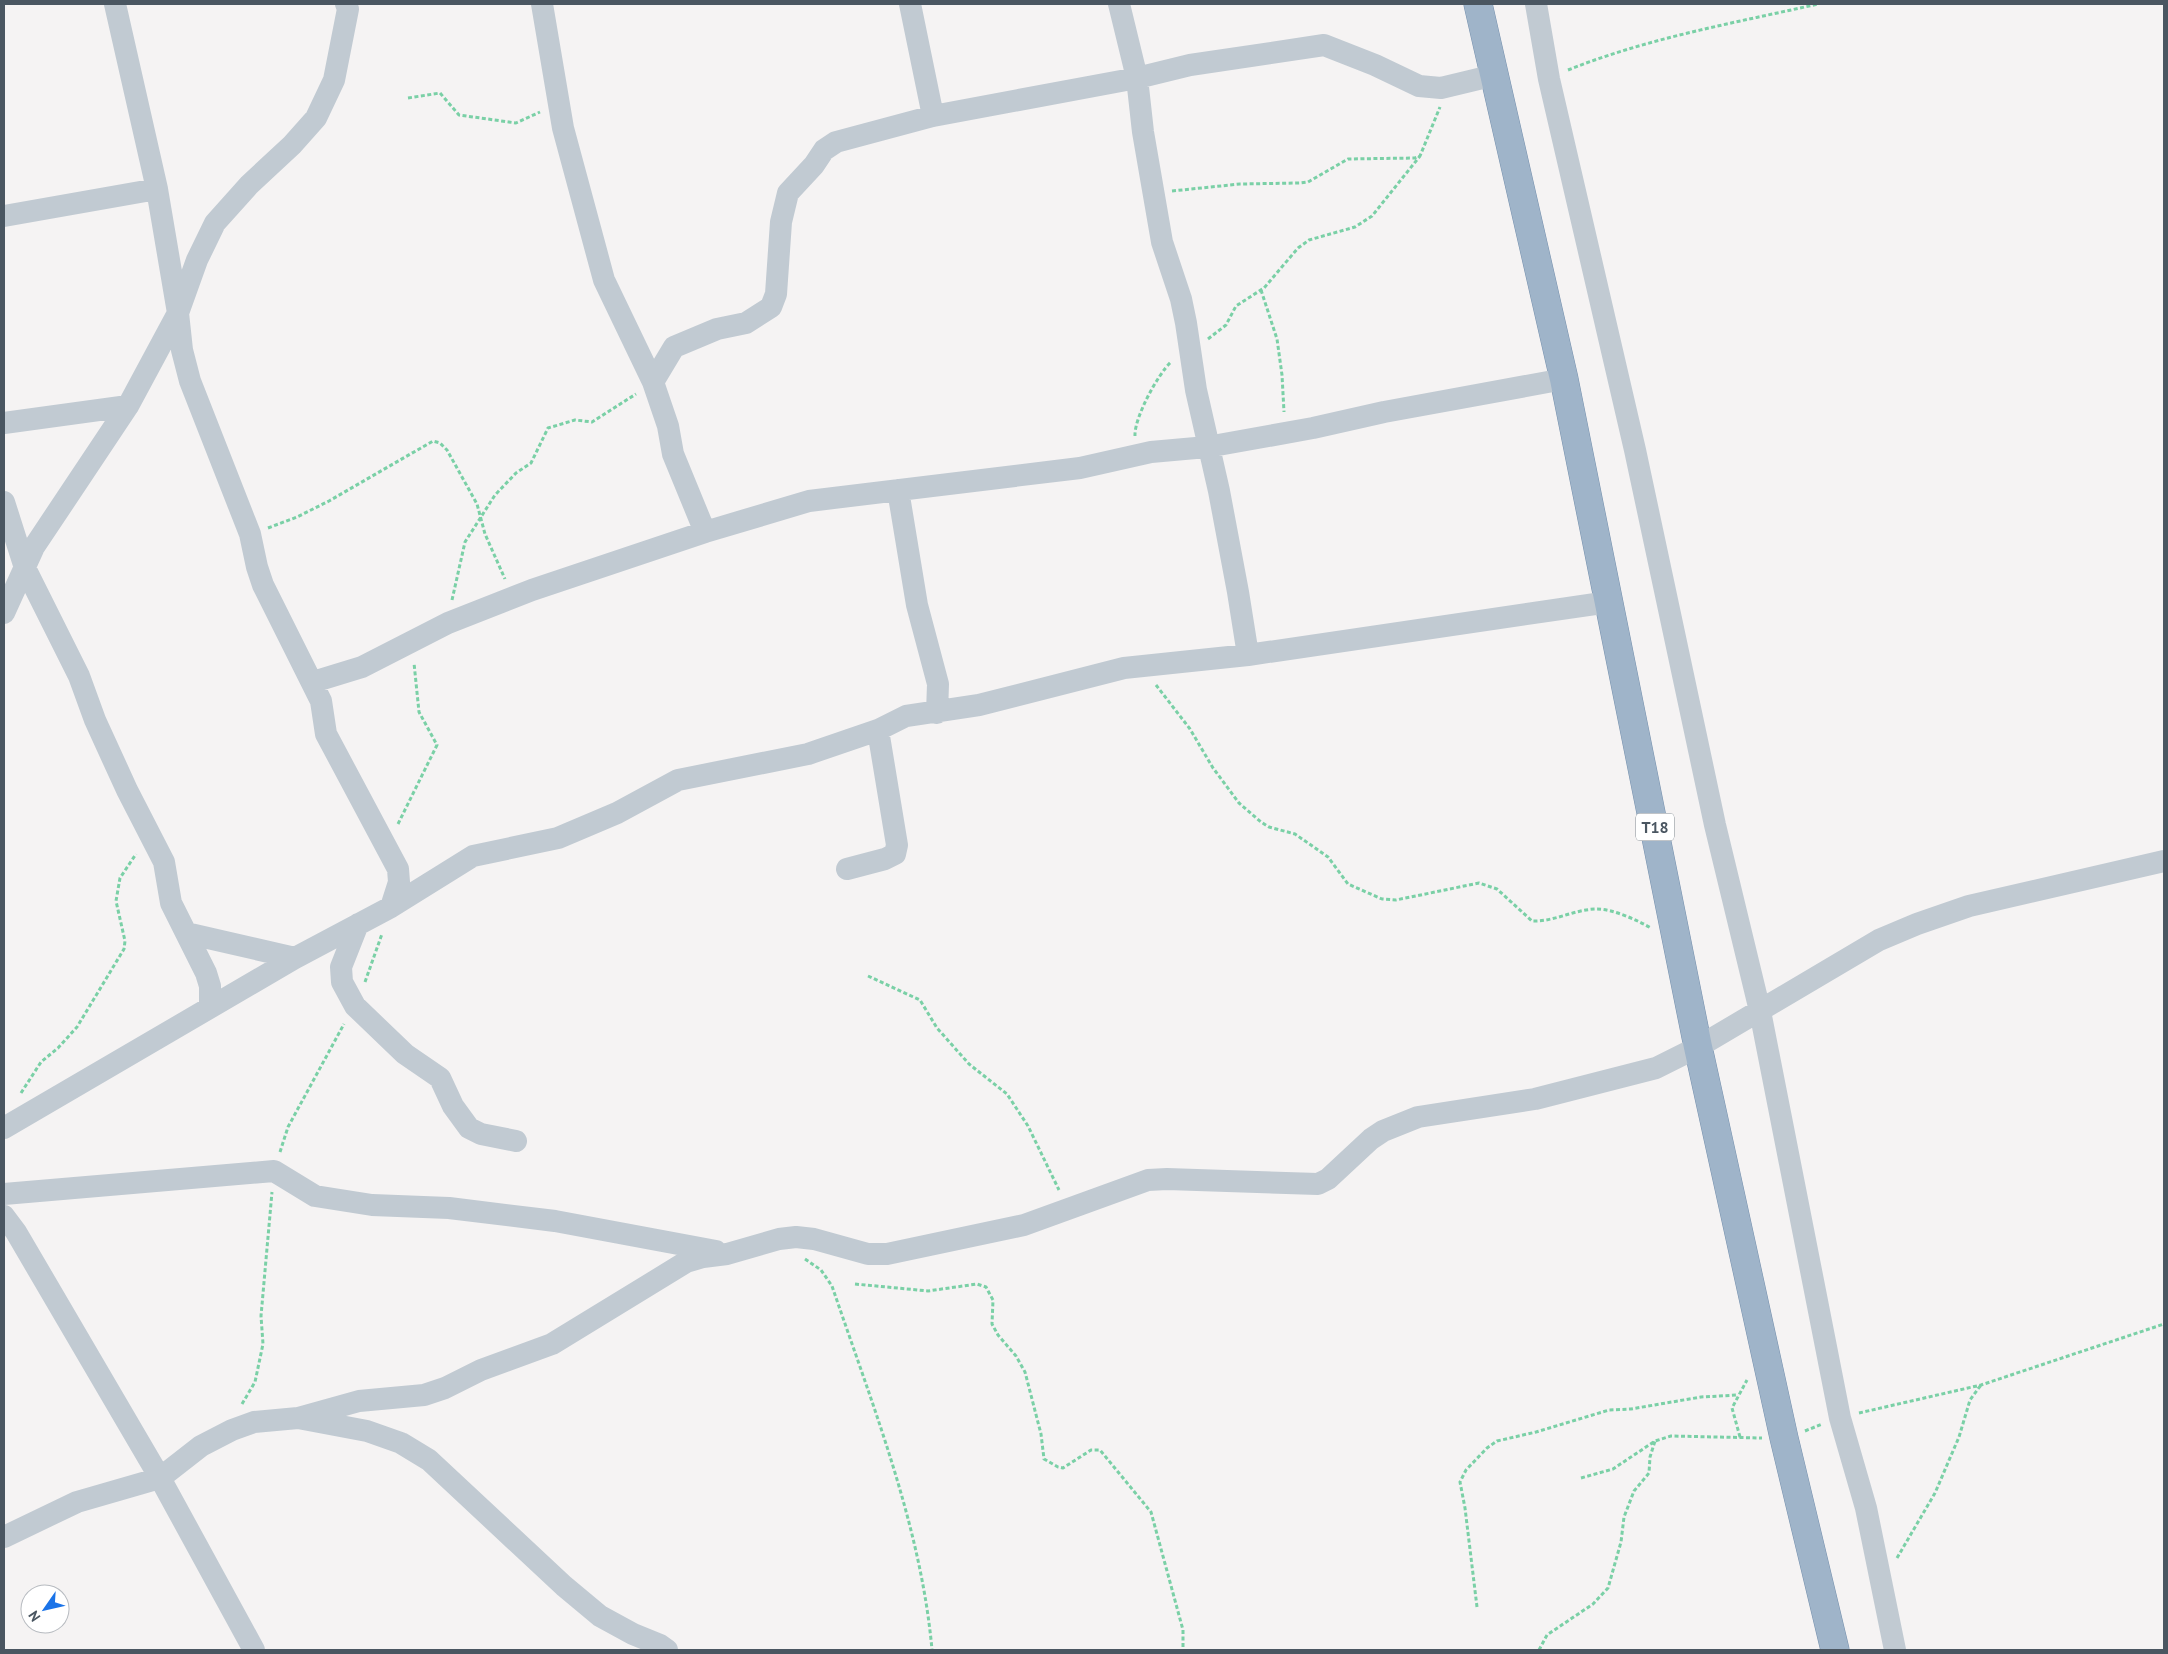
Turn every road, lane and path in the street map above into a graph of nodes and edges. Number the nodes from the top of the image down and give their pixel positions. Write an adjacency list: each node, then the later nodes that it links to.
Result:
1 (115, 4): 17 (street)
2 (346, 4): 21 (street)
3 (542, 4): 14 (street)
4 (910, 4): 15 (street)
5 (1119, 4): 10 (street)
6 (1478, 4): 9 (highway, T18)
7 (1536, 4): 11 (street)
8 (1818, 4): 11 (path)
9 (1495, 76): 12 (street); 23 (highway, T18)
10 (1137, 78): 12 (street); 15 (street); 18 (street)
11 (1549, 79): 58 (street)
12 (1448, 87): 16 (path)
13 (408, 98): 14 (path)
14 (560, 100): 24 (street)
15 (933, 116): 24 (street)
16 (1420, 156): 18 (path); 20 (path)
17 (157, 190): 19 (street); 21 (street)
18 (1154, 193): 22 (street)
19 (4, 216)
20 (1261, 290): 22 (path); 27 (path)
21 (178, 313): 25 (street); 34 (street)
22 (1190, 352): 28 (street); 29 (path)
23 (1564, 379): 27 (street); 37 (highway, T18)
24 (653, 382): 32 (path); 33 (street)
25 (128, 406): 26 (street); 35 (street)
26 (4, 423)
27 (1284, 433): 28 (street)
28 (1207, 447): 29 (street); 41 (street)
29 (1138, 455): 30 (street)
30 (898, 490): 33 (street); 44 (street)
31 (4, 502): 35 (street)
32 (480, 516): 34 (path); 36 (path); 39 (path)
33 (705, 532): 36 (street)
34 (250, 534): 42 (street)
35 (25, 568): 38 (street); 46 (street)
36 (514, 598): 39 (street)
37 (1609, 602): 41 (street); 53 (highway, T18)
38 (4, 613)
39 (448, 623): 40 (street)
40 (408, 643): 42 (street); 47 (path)
41 (1248, 655): 44 (street)
42 (313, 682): 50 (street)
43 (1154, 684): 53 (path)
44 (937, 713): 45 (street)
45 (878, 730): 49 (street); 50 (street)
46 (140, 816): 52 (street); 60 (path)
47 (396, 829)
48 (2164, 861): 58 (street)
49 (847, 869)
50 (391, 907): 51 (street); 56 (path)
51 (358, 924): 54 (street); 56 (street)
52 (186, 933): 54 (street); 57 (street)
53 (1678, 943): 59 (highway, T18)
54 (295, 958): 57 (street)
55 (868, 976): 65 (path)
56 (355, 1006): 62 (street); 63 (path)
57 (210, 1007): 61 (street)
58 (1760, 1011): 59 (street); 75 (street)
59 (1698, 1047): 65 (street); 78 (highway, T18)
60 (16, 1100)
61 (4, 1128)
62 (516, 1141)
63 (274, 1171): 64 (street); 68 (street); 76 (path)
64 (4, 1194)
65 (1068, 1209): 67 (street)
66 (4, 1216): 80 (street)
67 (779, 1239): 68 (street); 87 (path)
68 (727, 1254): 74 (street)
69 (855, 1284): 88 (path)
70 (2164, 1324): 72 (path)
71 (1749, 1377): 73 (path)
72 (1981, 1385): 75 (path); 83 (path)
73 (1738, 1395): 77 (path); 84 (path)
74 (298, 1418): 76 (street); 86 (street)
75 (1840, 1418): 78 (path); 83 (street)
76 (232, 1430): 80 (street)
77 (1740, 1437): 78 (path); 79 (path)
78 (1784, 1438): 90 (highway, T18)
79 (1655, 1441): 81 (path); 89 (path)
80 (160, 1478): 82 (street); 85 (street)
81 (1581, 1478)
82 (4, 1537)
83 (1882, 1586): 91 (street)
84 (1477, 1606)
85 (254, 1650)
86 (667, 1650)
87 (932, 1650)
88 (1183, 1650)
89 (1539, 1650)
90 (1835, 1650)
91 (1895, 1650)

